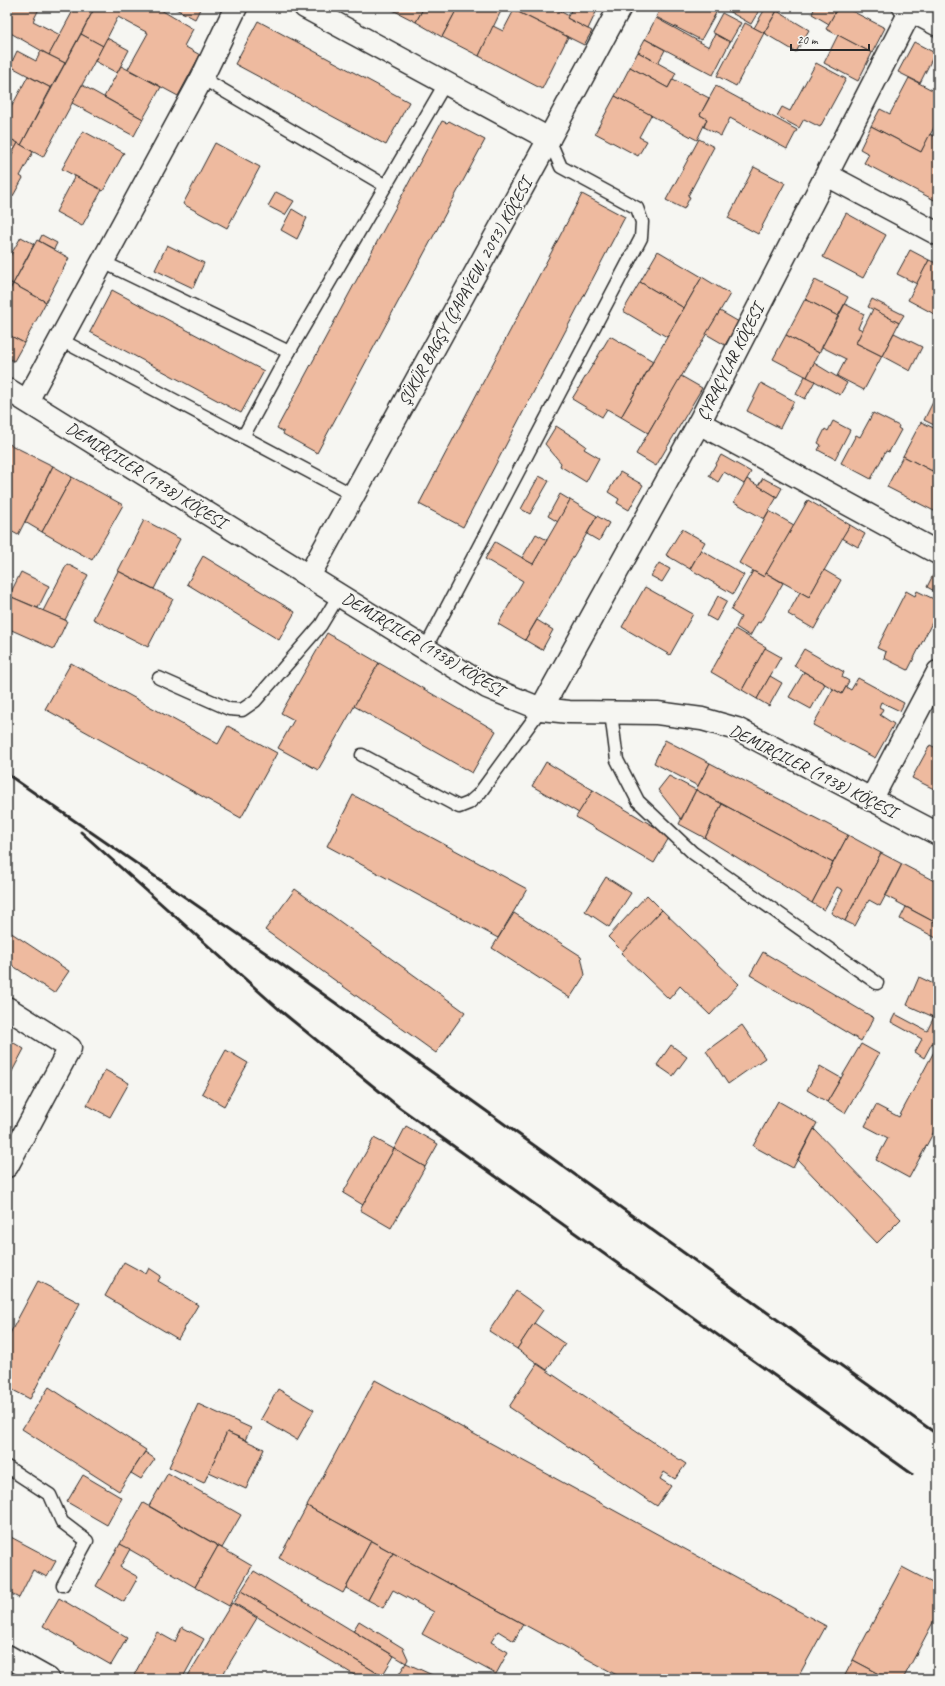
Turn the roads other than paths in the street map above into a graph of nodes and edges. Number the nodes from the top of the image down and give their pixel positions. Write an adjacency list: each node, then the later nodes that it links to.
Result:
1 (236, 7): 6 (street)
2 (305, 7): 7 (street)
3 (620, 7): 8 (street, ŞÜKÜR BAGŞY (ÇAPAÝEW, 2093) KÖÇESI)
4 (908, 9): 5 (street); 9 (street, ÇYRAÇYLAR KÖÇESI)
5 (938, 25)
6 (202, 78): 10 (lane); 12 (street)
7 (446, 82): 8 (street); 10 (lane)
8 (549, 140): 19 (street, ŞÜKÜR BAGŞY (ÇAPAÝEW, 2093) KÖÇESI); 23 (lane)
9 (827, 175): 11 (street); 17 (street, ÇYRAÇYLAR KÖÇESI)
10 (386, 186): 14 (lane)
11 (938, 234)
12 (103, 262): 13 (street); 14 (lane)
13 (61, 340): 16 (street); 18 (lane)
14 (289, 352): 18 (lane)
15 (7, 389): 16 (street, DEMIRÇILER (1938) KÖÇESI)
16 (28, 401): 21 (street, DEMIRÇILER (1938) KÖÇESI)
17 (699, 423): 20 (street); 26 (street, ÇYRAÇYLAR KÖÇESI)
18 (243, 437): 19 (lane)
19 (353, 495): 21 (street, ŞÜKÜR BAGŞY (ÇAPAÝEW, 2093) KÖÇESI)
20 (938, 553)
21 (309, 576): 22 (street, DEMIRÇILER (1938) KÖÇESI)
22 (339, 595): 23 (street, DEMIRÇILER (1938) KÖÇESI); 25 (lane)
23 (426, 647): 26 (street, DEMIRÇILER (1938) KÖÇESI)
24 (938, 672): 29 (street)
25 (159, 678)
26 (541, 709): 27 (street, DEMIRÇILER (1938) KÖÇESI); 28 (lane)
27 (611, 713): 29 (street, DEMIRÇILER (1938) KÖÇESI); 31 (lane)
28 (362, 755)
29 (871, 800): 30 (street, DEMIRÇILER (1938) KÖÇESI)
30 (938, 834)
31 (877, 983)
32 (7, 1008): 33 (street)
33 (7, 1166)
34 (7, 1467): 35 (lane)
35 (64, 1585)
36 (7, 1656): 37 (street)
37 (48, 1679)

